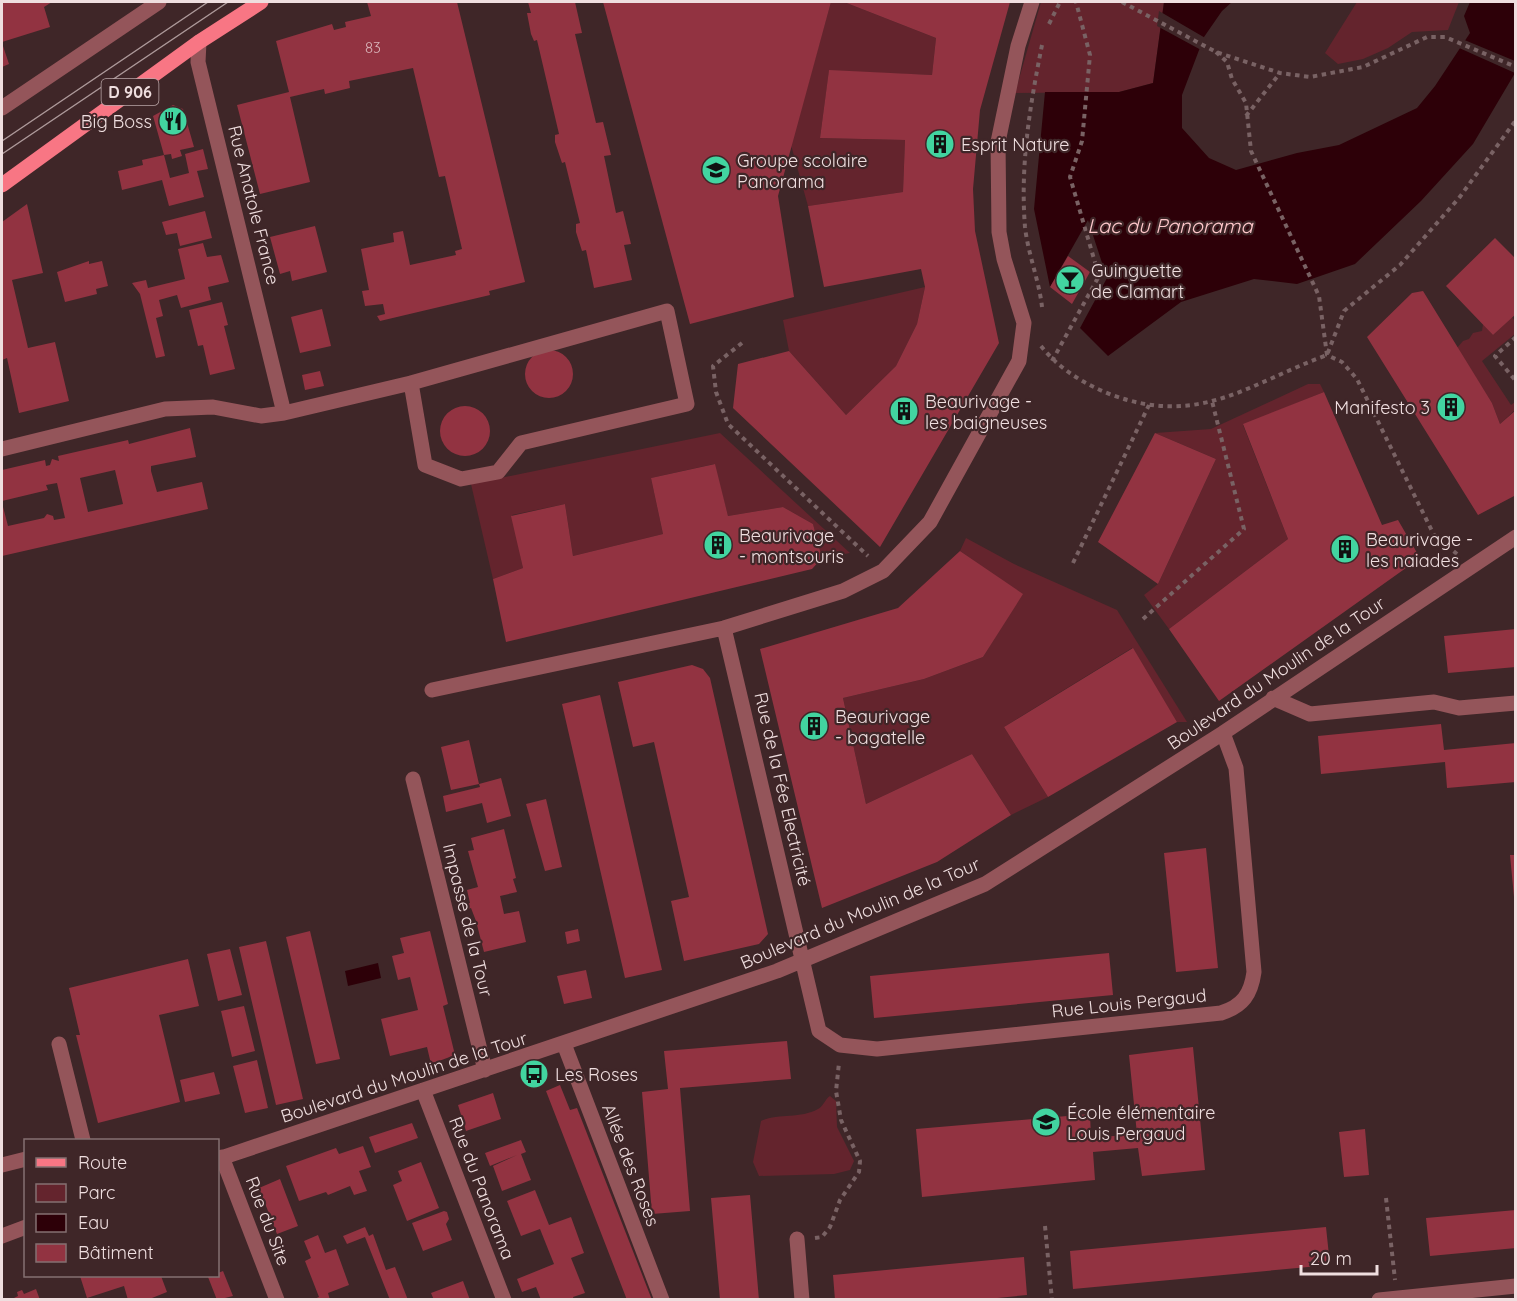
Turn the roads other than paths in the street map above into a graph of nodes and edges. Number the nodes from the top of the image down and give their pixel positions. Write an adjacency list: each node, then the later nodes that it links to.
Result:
1 (159, 2): 5 (street)
2 (261, 2): 4 (main road, D 906)
3 (1032, 2): 11 (street)
4 (200, 42): 6 (main road, D 906); 8 (street, Rue Anatole France)
5 (2, 108)
6 (2, 185)
7 (411, 383): 7 (street); 8 (street)
8 (284, 413): 9 (street)
9 (2, 449)
10 (1515, 537): 13 (street, Boulevard du Moulin de la Tour)
11 (724, 628): 12 (street); 17 (street, Rue de la Fée Electricité)
12 (432, 690)
13 (1273, 698): 14 (street); 15 (street, Boulevard du Moulin de la Tour)
14 (1515, 703)
15 (1223, 733): 17 (street, Boulevard du Moulin de la Tour); 17 (street, Rue Louis Pergaud)
16 (413, 779): 20 (street, Impasse de la Tour)
17 (804, 960): 19 (street, Boulevard du Moulin de la Tour)
18 (59, 1044): 22 (street)
19 (564, 1044): 20 (street, Boulevard du Moulin de la Tour); 32 (street, Allée des Roses)
20 (485, 1070): 21 (street, Boulevard du Moulin de la Tour)
21 (423, 1090): 23 (street, Boulevard du Moulin de la Tour); 31 (street, Rue du Panorama)
22 (83, 1139)
23 (220, 1158): 30 (street, Rue du Site)
24 (24, 1160): 25 (street)
25 (2, 1165)
26 (24, 1228): 27 (street)
27 (2, 1236)
28 (797, 1239): 33 (street)
29 (1515, 1286): 34 (street)
30 (277, 1299)
31 (504, 1299)
32 (662, 1299)
33 (802, 1299)
34 (1379, 1299)

